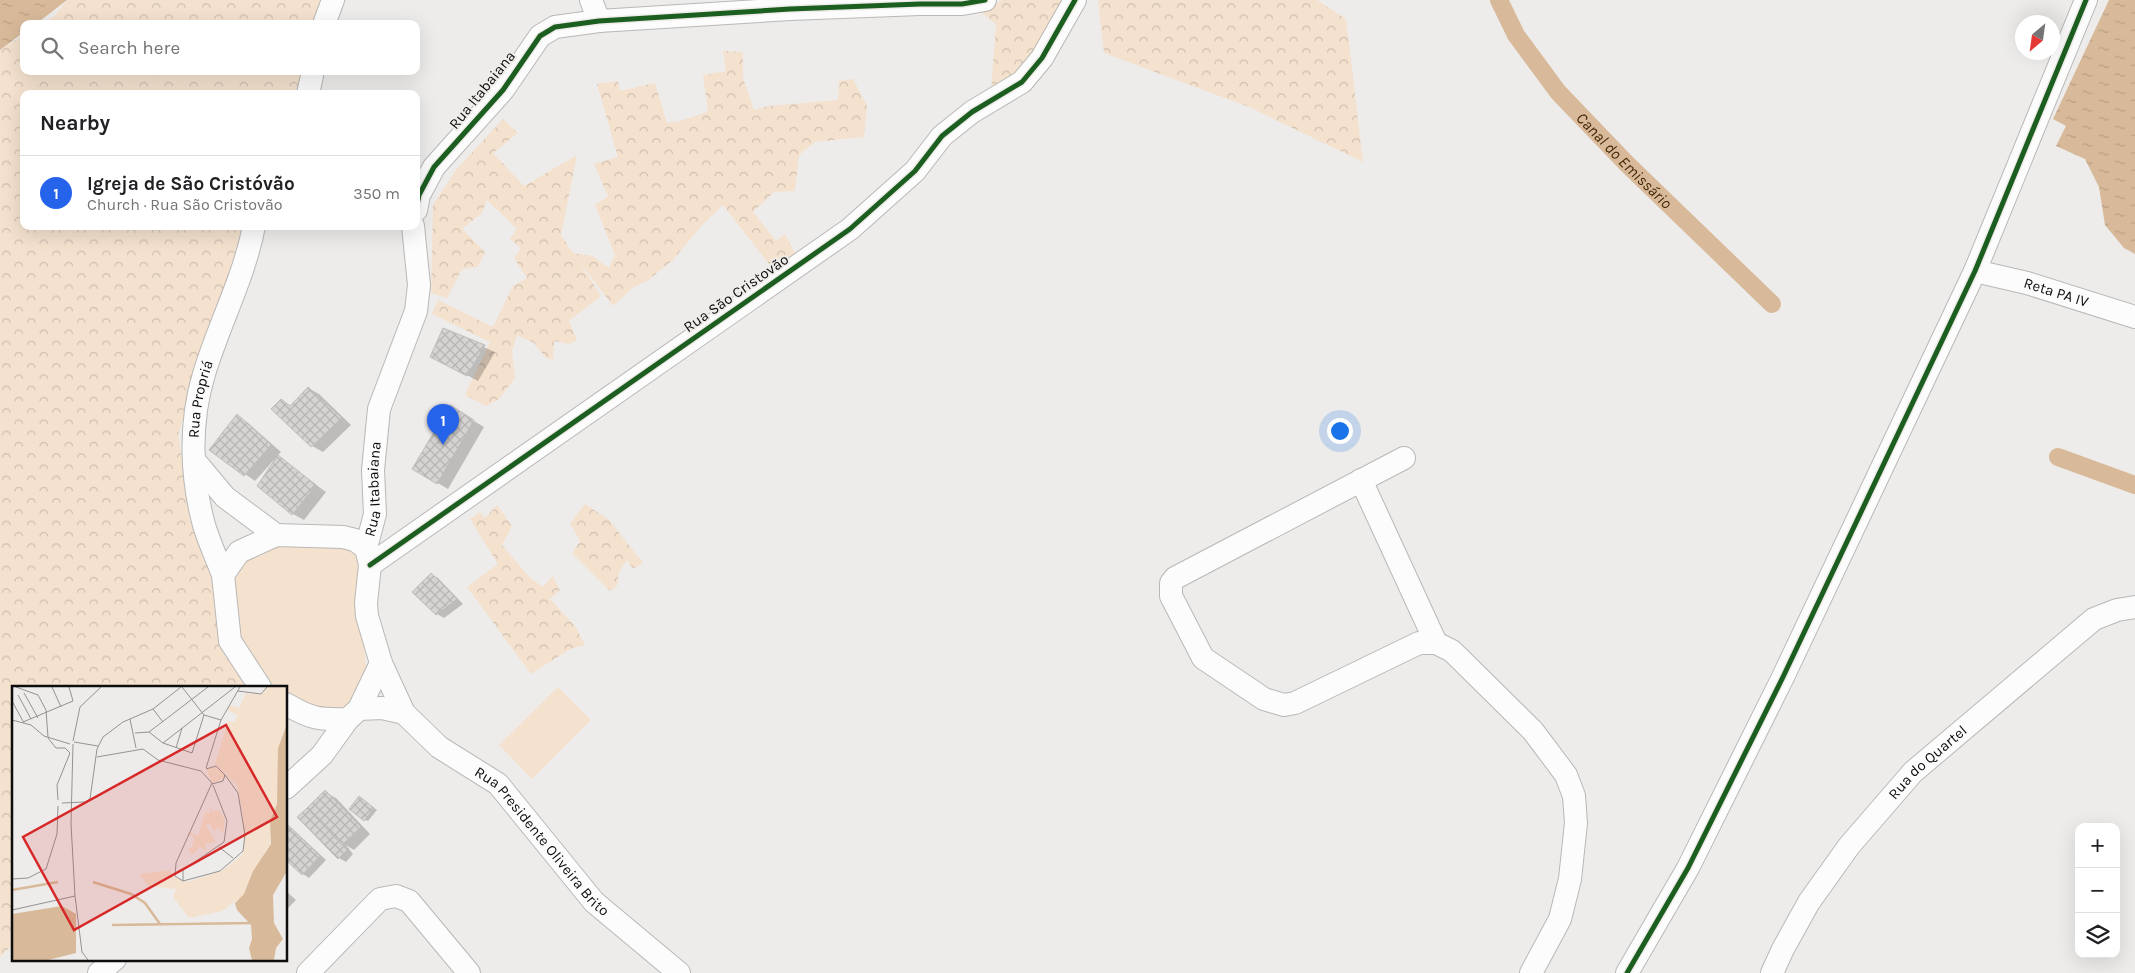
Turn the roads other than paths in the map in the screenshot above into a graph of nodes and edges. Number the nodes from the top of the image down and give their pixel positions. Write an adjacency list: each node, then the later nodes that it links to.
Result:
1 (332, 0): 6 (street)
2 (591, 0): 7 (street)
3 (985, 0): 7 (street, Rua Itabaiana)
4 (1075, 0): 19 (street, Rua São Cristovão)
5 (2086, 0): 13 (street)
6 (325, 20)
7 (599, 21): 10 (street, Rua Itabaiana)
8 (312, 75): 9 (street)
9 (309, 90)
10 (420, 193)
11 (253, 230): 16 (street, Rua Propriá)
12 (413, 230): 19 (street, Rua Itabaiana)
13 (1975, 271): 14 (street, Reta PA IV); 36 (street)
14 (2135, 317)
15 (1404, 458): 17 (street)
16 (193, 459): 18 (street); 20 (street, Rua Propriá)
17 (1361, 480): 22 (street); 22 (street)
18 (276, 534): 19 (street); 20 (street)
19 (368, 556): 23 (street, Rua Presidente Oliveira Brito)
20 (223, 575): 24 (street)
21 (2135, 607): 37 (street, Rua do Quartel)
22 (1436, 643): 35 (street)
23 (381, 663): 26 (street, Rua Presidente Oliveira Brito); 27 (street)
24 (259, 686)
25 (295, 709): 27 (street); 28 (street)
26 (404, 713): 27 (street); 34 (street, Rua Presidente Oliveira Brito)
27 (353, 714): 28 (street)
28 (322, 755): 29 (street)
29 (288, 786)
30 (114, 960): 31 (street)
31 (98, 973)
32 (308, 973): 33 (street)
33 (469, 973)
34 (679, 973)
35 (1531, 973)
36 (1626, 973)
37 (1772, 973)

